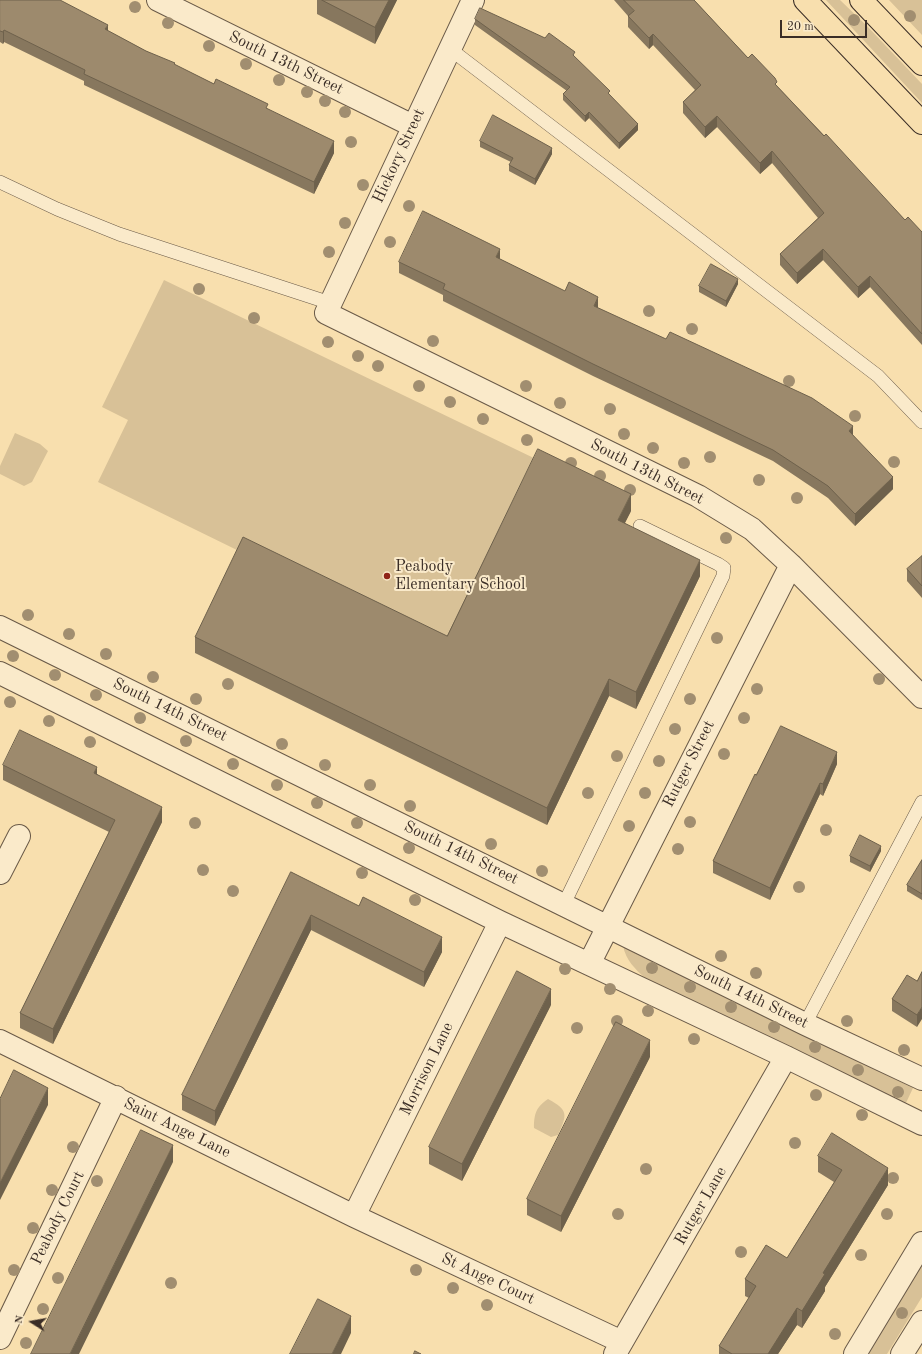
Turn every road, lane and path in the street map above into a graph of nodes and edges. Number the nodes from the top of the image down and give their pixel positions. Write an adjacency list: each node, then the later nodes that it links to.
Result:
1 (158, 0): 8 (street, South 13th Street)
2 (473, 0): 5 (street, Hickory Street)
3 (805, 0): 7 (main road)
4 (861, 0): 6 (main road)
5 (450, 48): 8 (street, Hickory Street); 11 (lane)
6 (922, 64)
7 (922, 123)
8 (414, 126): 10 (street, Hickory Street)
9 (0, 182): 10 (lane)
10 (328, 308): 13 (street, South 13th Street)
11 (922, 422)
12 (640, 526): 20 (lane)
13 (791, 564): 16 (street, South 13th Street); 22 (street, Rutger Street)
14 (0, 627): 20 (street, South 14th Street)
15 (0, 673): 21 (street)
16 (922, 697)
17 (922, 802): 24 (lane)
18 (19, 836): 19 (street)
19 (0, 873)
20 (564, 904): 22 (street, South 14th Street)
21 (500, 922): 23 (street); 30 (street, Morrison Lane)
22 (607, 925): 23 (street, Rutger Street); 24 (street, South 14th Street)
23 (589, 964): 26 (street)
24 (805, 1024): 27 (street, South 14th Street)
25 (0, 1041): 28 (street, Saint Ange Lane)
26 (786, 1057): 29 (street); 34 (street, Rutger Lane)
27 (922, 1079)
28 (116, 1097): 30 (street, Saint Ange Lane); 33 (street, Peabody Court)
29 (922, 1124)
30 (354, 1216): 34 (street, St Ange Court)
31 (922, 1243): 35 (street)
32 (922, 1322): 36 (street)
33 (0, 1338)
34 (619, 1348)
35 (855, 1354)
36 (902, 1354)

